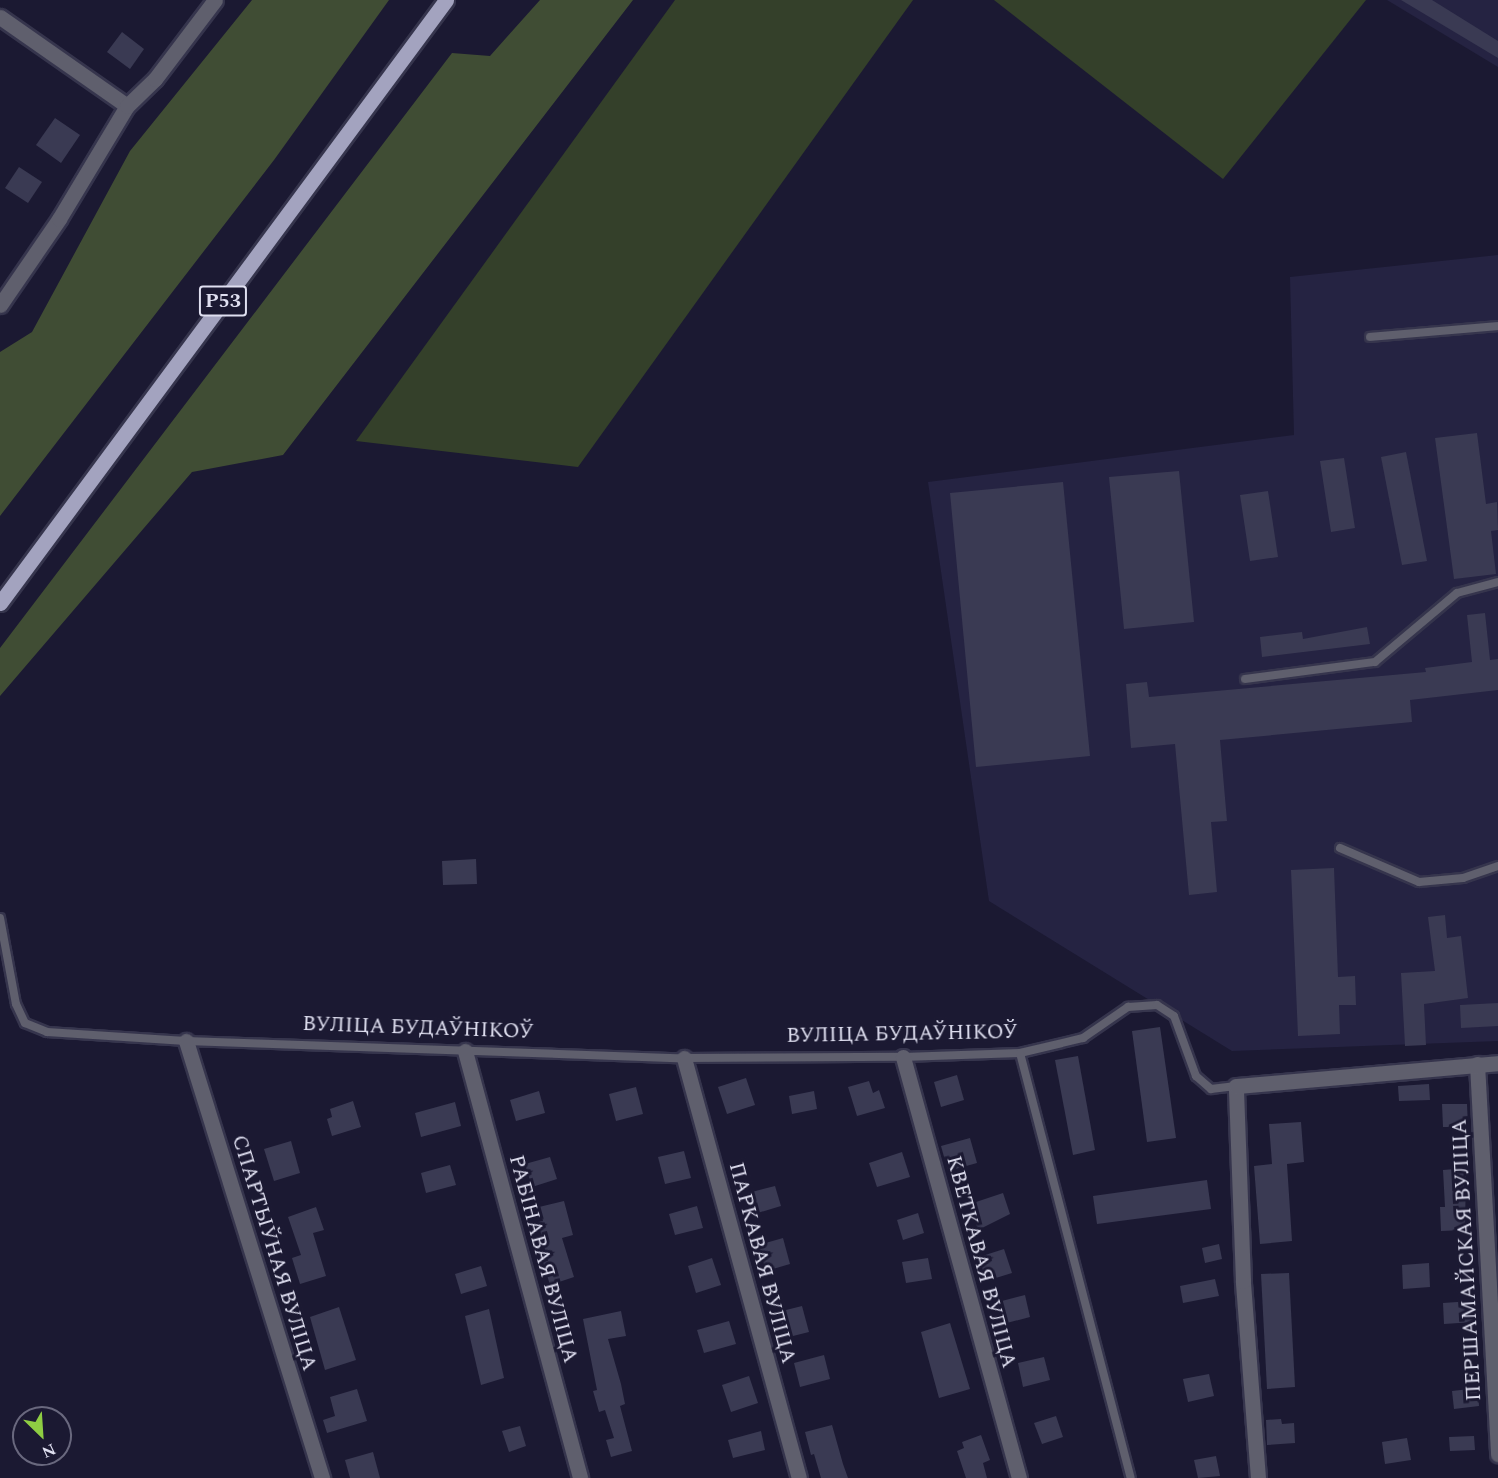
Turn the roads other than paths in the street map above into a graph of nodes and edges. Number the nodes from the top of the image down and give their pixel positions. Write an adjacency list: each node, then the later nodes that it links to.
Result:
1 (215, 0): 4 (street)
2 (446, 0): 9 (main road, Р53)
3 (0, 17): 4 (street)
4 (128, 105): 5 (street)
5 (0, 305)
6 (1498, 326): 7 (lane)
7 (1370, 338)
8 (1498, 582): 10 (lane)
9 (0, 603)
10 (1245, 679)
11 (1340, 848): 12 (lane)
12 (1498, 866)
13 (0, 918): 14 (lane, ВУЛІЦА БУДАЎНІКОЎ)
14 (186, 1041): 15 (lane, ВУЛІЦА БУДАЎНІКОЎ); 23 (street, СПАРТЫЎНАЯ ВУЛІЦА)
15 (465, 1051): 18 (lane, ВУЛІЦА БУДАЎНІКОЎ); 24 (street, РАБІНАВАЯ ВУЛІЦА)
16 (1020, 1053): 17 (lane, ВУЛІЦА БУДАЎНІКОЎ); 21 (lane, ВУЛІЦА БУДАЎНІКОЎ); 27 (lane)
17 (903, 1057): 18 (lane, ВУЛІЦА БУДАЎНІКОЎ); 26 (street, КВЕТКАВАЯ ВУЛІЦА)
18 (684, 1058): 25 (street, ПАРКАВАЯ ВУЛІЦА)
19 (1498, 1063): 20 (street)
20 (1477, 1064): 21 (street); 22 (street, ПЕРШАМАЙСКАЯ ВУЛІЦА)
21 (1236, 1086): 28 (street)
22 (1498, 1454)
23 (322, 1478)
24 (580, 1478)
25 (799, 1478)
26 (1019, 1478)
27 (1131, 1478)
28 (1258, 1478)

